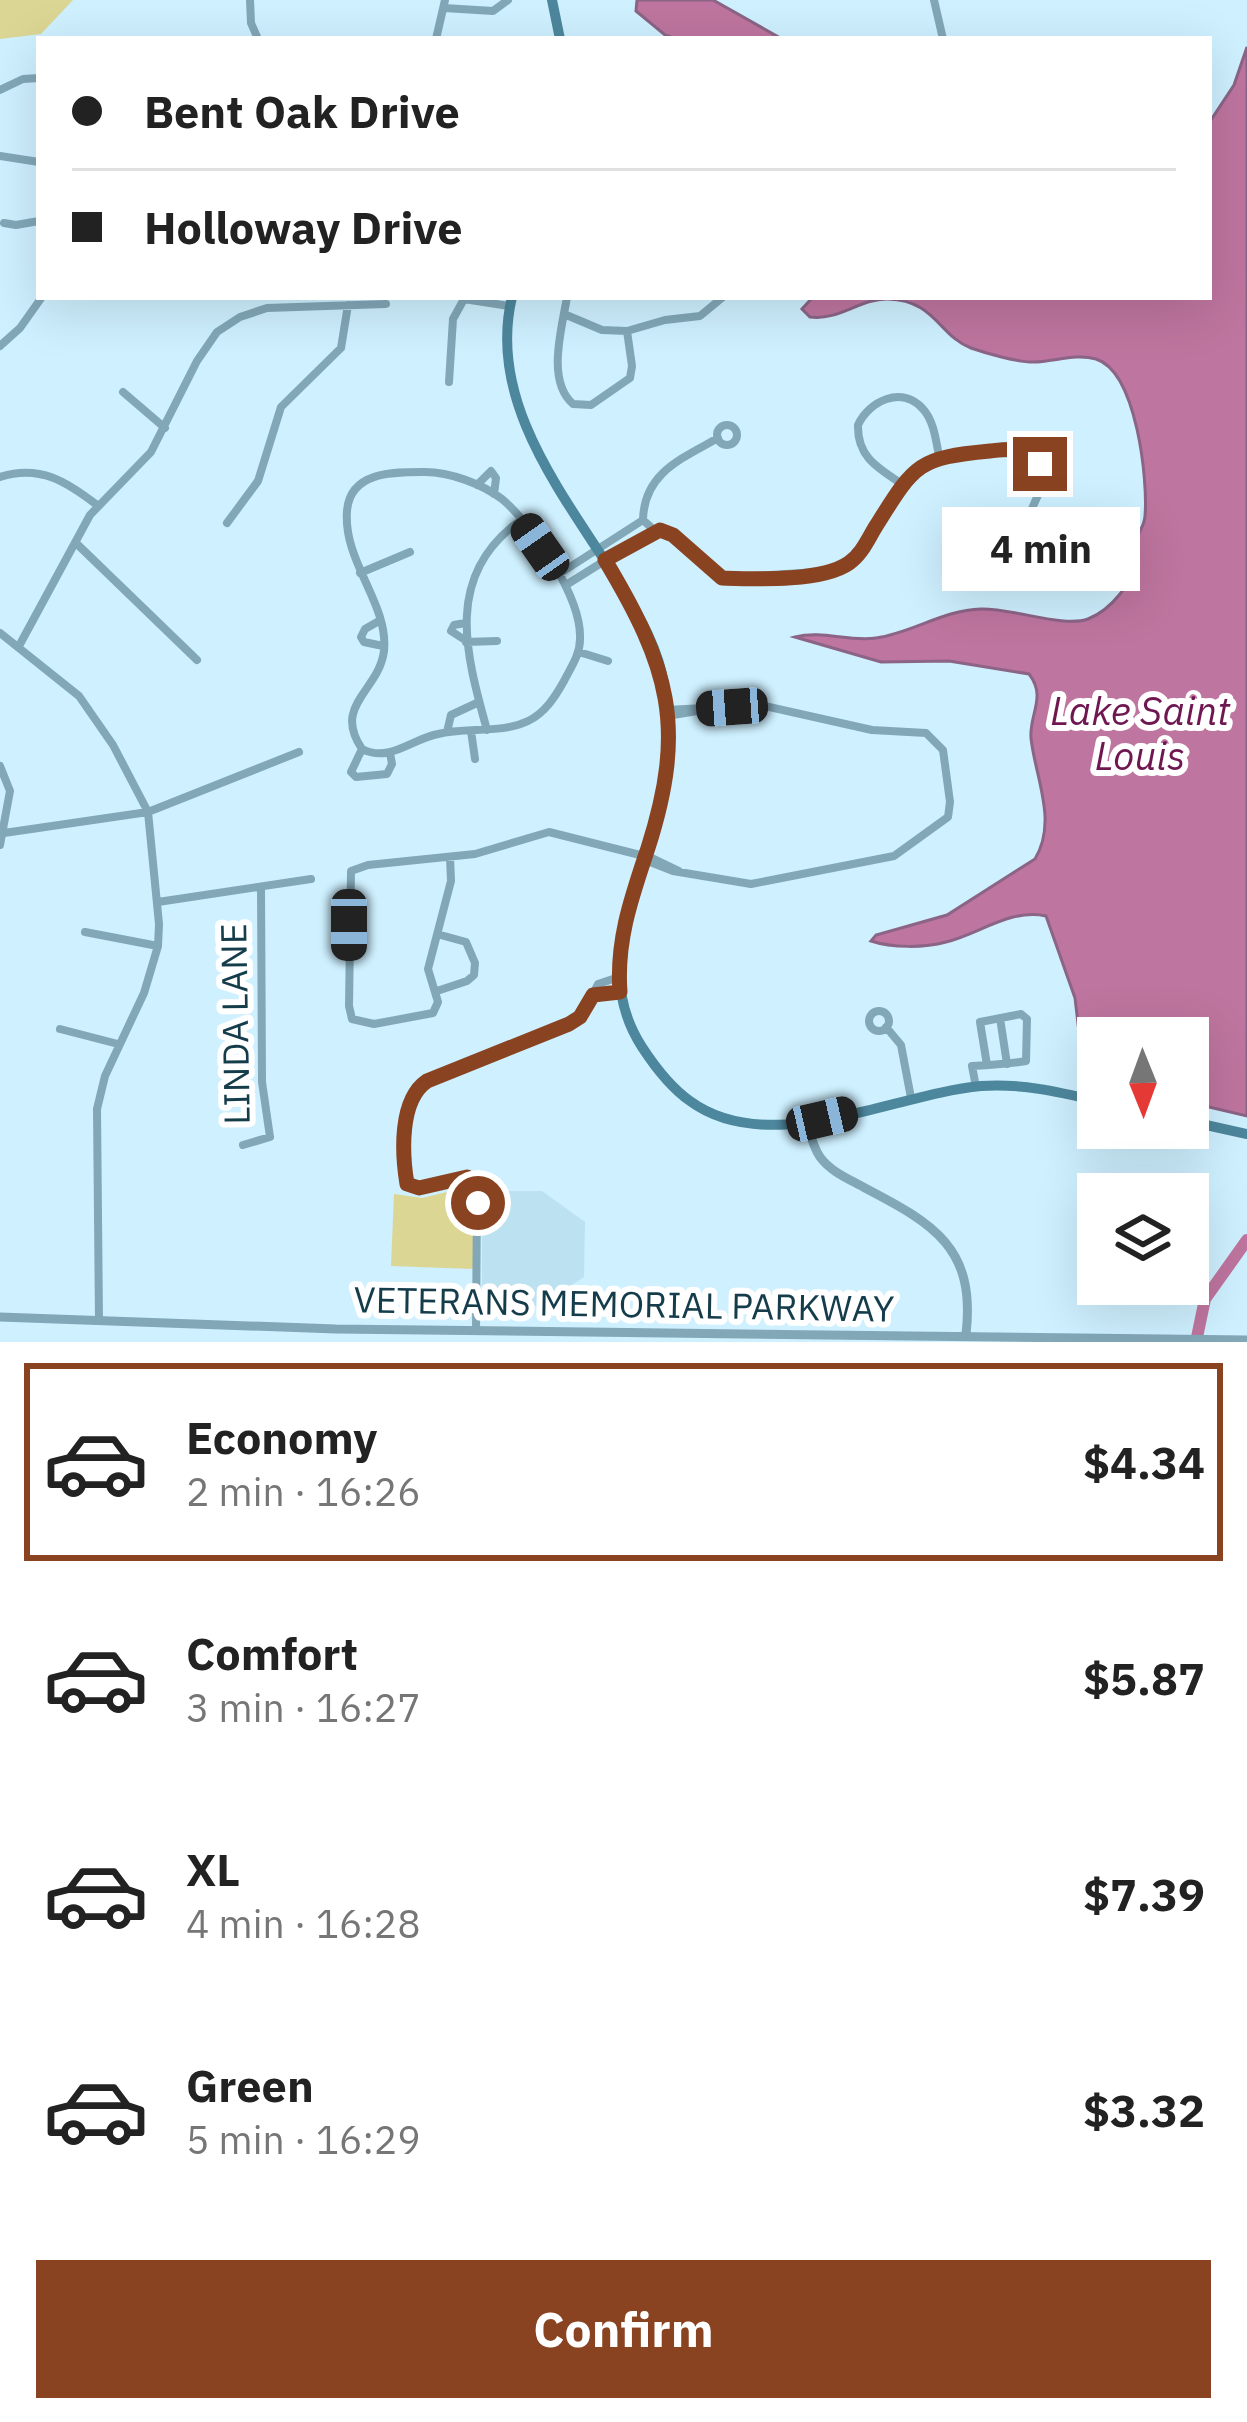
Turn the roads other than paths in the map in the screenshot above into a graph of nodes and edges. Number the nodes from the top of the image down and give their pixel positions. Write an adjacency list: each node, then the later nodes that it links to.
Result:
1 (250, 0): 6 (street)
2 (508, 0): 5 (street)
3 (552, 0): 8 (main road)
4 (934, 0): 9 (street)
5 (444, 4): 7 (street)
6 (257, 36)
7 (437, 36)
8 (559, 36)
9 (942, 36)
10 (36, 78): 11 (street)
11 (0, 90)
12 (0, 157): 13 (street)
13 (36, 162)
14 (36, 222): 15 (street)
15 (4, 223)
16 (39, 300): 25 (street)
17 (463, 300): 26 (street)
18 (566, 300): 23 (street)
19 (719, 300): 24 (street)
20 (511, 302): 43 (main road)
21 (348, 304): 22 (street); 28 (street); 39 (street)
22 (386, 304)
23 (564, 314): 24 (street); 24 (street)
24 (627, 331)
25 (0, 346)
26 (449, 382)
27 (123, 392): 28 (street)
28 (165, 428): 35 (street)
29 (718, 438): 38 (street)
30 (939, 456): 32 (street); 32 (street); 36 (street)
31 (0, 477): 35 (street)
32 (902, 484): 40 (street)
33 (477, 485): 34 (street); 34 (street); 44 (street)
34 (494, 495): 37 (street)
35 (97, 506): 41 (street)
36 (1030, 513)
37 (520, 520): 45 (street); 49 (street)
38 (644, 520): 40 (street); 43 (street)
39 (227, 524)
40 (655, 530): 43 (street)
41 (77, 544): 51 (street); 54 (street)
42 (410, 552): 44 (street)
43 (601, 555): 45 (street); 46 (street); 57 (main road)
44 (360, 573): 47 (street)
45 (559, 574): 46 (street)
46 (566, 585): 53 (street)
47 (379, 621): 52 (street); 52 (street)
48 (0, 633): 51 (street)
49 (466, 641): 50 (street); 56 (street)
50 (496, 641)
51 (20, 646): 66 (street)
52 (383, 646): 61 (street)
53 (579, 652): 55 (street); 59 (street)
54 (197, 660)
55 (608, 661)
56 (479, 702): 59 (street); 60 (street)
57 (667, 713): 70 (main road); 70 (street)
58 (471, 730): 59 (street); 60 (street); 64 (street)
59 (487, 730)
60 (447, 732): 63 (street)
61 (362, 749): 63 (street); 63 (street)
62 (299, 752): 66 (street)
63 (390, 753)
64 (475, 759)
65 (0, 766): 67 (street)
66 (148, 812): 67 (street); 73 (street)
67 (4, 833): 68 (street)
68 (0, 844)
69 (450, 857): 70 (street); 75 (street); 78 (street)
70 (644, 859): 77 (main road)
71 (310, 879): 72 (street)
72 (261, 887): 73 (street); 93 (street, LINDA LANE)
73 (158, 902): 76 (street)
74 (85, 932): 76 (street)
75 (437, 934): 78 (street); 78 (street)
76 (158, 946): 84 (street)
77 (619, 977): 79 (main road); 80 (street)
78 (436, 991)
79 (620, 992): 80 (street); 90 (main road)
80 (593, 995): 96 (street)
81 (1000, 1018): 85 (street); 85 (street); 86 (street)
82 (886, 1027): 89 (street)
83 (61, 1029): 84 (street)
84 (118, 1044): 95 (street)
85 (1007, 1064): 86 (street)
86 (987, 1065): 87 (street)
87 (976, 1087): 88 (main road); 89 (main road)
88 (1077, 1097)
89 (911, 1098): 90 (main road)
90 (807, 1122): 97 (street)
91 (1209, 1125): 92 (main road)
92 (1247, 1134)
93 (243, 1144)
94 (0, 1317): 95 (street, VETERANS MEMORIAL PARKWAY)
95 (99, 1321): 96 (street, VETERANS MEMORIAL PARKWAY)
96 (476, 1330): 97 (street, VETERANS MEMORIAL PARKWAY)
97 (967, 1334): 98 (street, VETERANS MEMORIAL PARKWAY)
98 (1232, 1340): 99 (street, VETERANS MEMORIAL PARKWAY)
99 (1247, 1340)

